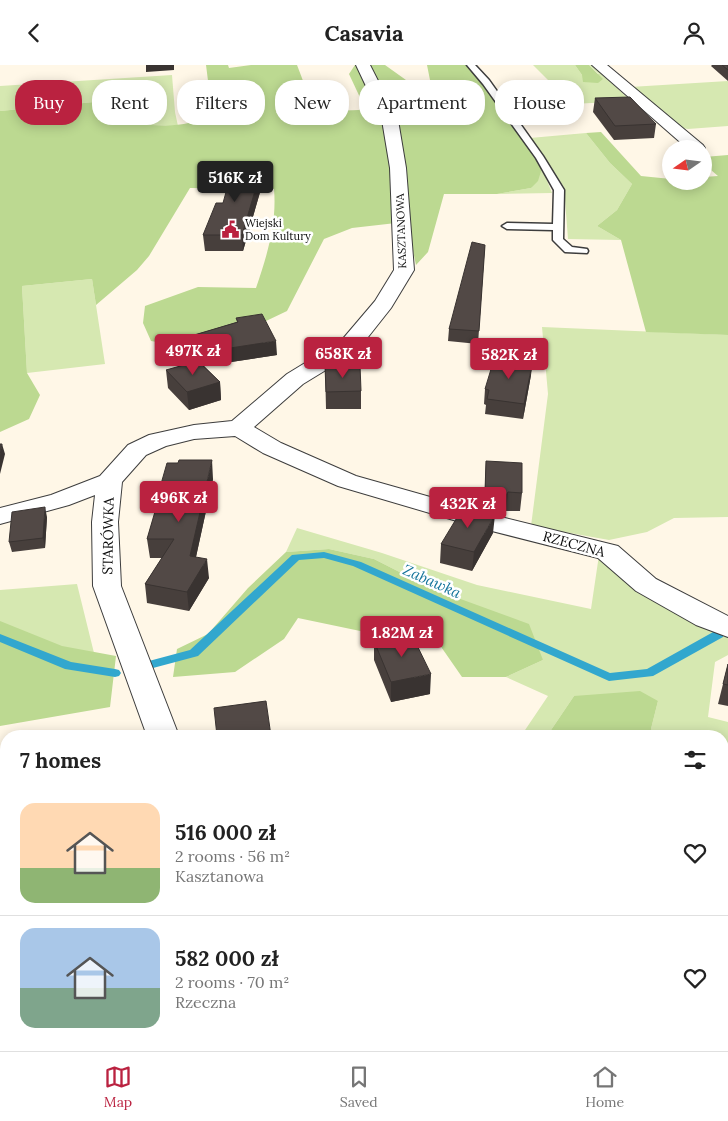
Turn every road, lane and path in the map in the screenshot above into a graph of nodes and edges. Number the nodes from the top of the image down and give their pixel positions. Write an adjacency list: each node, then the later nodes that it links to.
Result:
1 (363, 65): 8 (street, KASZTANOWA)
2 (471, 65): 6 (lane)
3 (599, 65): 4 (street)
4 (687, 140)
5 (507, 226): 6 (lane)
6 (558, 227): 7 (lane)
7 (583, 251)
8 (239, 428): 9 (street, STARÓWKA); 11 (street, RZECZNA)
9 (109, 481): 10 (street); 12 (street, STARÓWKA)
10 (0, 516)
11 (717, 623)
12 (161, 730)

